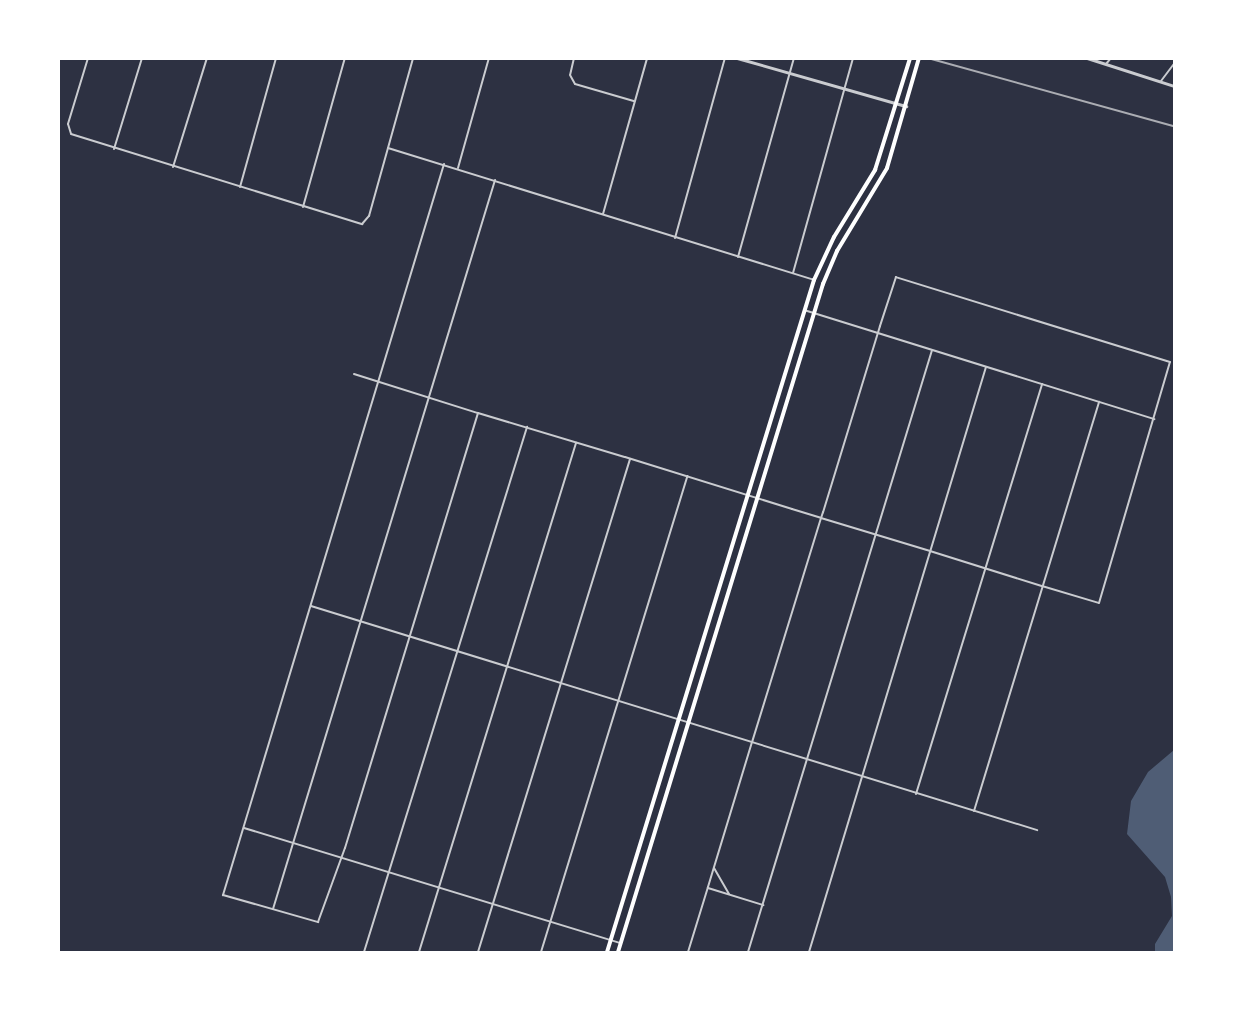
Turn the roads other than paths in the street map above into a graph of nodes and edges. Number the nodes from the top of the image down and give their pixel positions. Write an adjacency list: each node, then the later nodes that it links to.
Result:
1 (88, 58): 27 (street)
2 (142, 58): 27 (street)
3 (207, 58): 30 (street)
4 (276, 58): 33 (street)
5 (345, 58): 34 (street)
6 (413, 58): 28 (street)
7 (489, 58): 31 (street)
8 (574, 58): 24 (street)
9 (647, 58): 24 (street)
10 (725, 58): 36 (street)
11 (737, 58): 20 (street)
12 (794, 58): 20 (street)
13 (854, 58): 23 (street)
14 (910, 58): 25 (main road)
15 (919, 58): 26 (main road)
16 (1087, 58): 18 (street)
17 (1110, 58): 18 (street)
18 (1106, 64): 21 (street)
19 (1174, 64): 21 (street)
20 (790, 74): 23 (street); 37 (street)
21 (1161, 81): 22 (street)
22 (1174, 86)
23 (845, 89): 25 (street); 38 (street)
24 (634, 101): 35 (street)
25 (897, 103): 26 (street); 39 (main road)
26 (906, 106): 41 (main road)
27 (114, 148): 30 (street)
28 (388, 148): 29 (street); 34 (street)
29 (444, 164): 31 (street); 46 (street)
30 (173, 167): 33 (street)
31 (458, 168): 32 (street)
32 (495, 180): 35 (street); 48 (street)
33 (240, 188): 34 (street)
34 (303, 207)
35 (603, 215): 36 (street)
36 (675, 237): 37 (street)
37 (738, 257): 38 (street)
38 (793, 273): 39 (street)
39 (814, 280): 40 (main road)
40 (804, 310): 41 (street); 56 (main road)
41 (814, 313): 42 (street); 57 (main road)
42 (878, 333): 43 (street); 51 (street); 58 (street)
43 (932, 350): 44 (street); 59 (street)
44 (986, 367): 47 (street); 60 (street)
45 (354, 374): 46 (street)
46 (378, 381): 48 (street); 63 (street)
47 (1042, 384): 49 (street); 61 (street)
48 (429, 397): 50 (street); 64 (street)
49 (1100, 402): 51 (street); 62 (street)
50 (478, 413): 52 (street); 65 (street)
51 (1154, 419): 62 (street)
52 (527, 427): 53 (street); 66 (street)
53 (576, 443): 54 (street); 67 (street)
54 (630, 459): 55 (street); 68 (street)
55 (687, 476): 56 (street); 69 (street)
56 (748, 495): 57 (street); 70 (main road)
57 (757, 498): 58 (street); 71 (main road)
58 (821, 518): 59 (street); 72 (street)
59 (876, 535): 60 (street); 73 (street)
60 (930, 551): 61 (street); 74 (street)
61 (986, 568): 62 (street); 75 (street)
62 (1042, 586): 76 (street)
63 (311, 606): 64 (street); 77 (street)
64 (361, 620): 65 (street); 79 (street)
65 (410, 635): 66 (street); 80 (street)
66 (458, 650): 67 (street); 82 (street)
67 (507, 665): 68 (street); 83 (street)
68 (561, 682): 69 (street); 86 (street)
69 (618, 700): 70 (street); 89 (street)
70 (679, 719): 71 (street); 90 (main road)
71 (689, 722): 72 (street); 91 (main road)
72 (752, 742): 73 (street); 81 (street)
73 (807, 759): 74 (street); 87 (street)
74 (861, 776): 75 (street); 100 (street)
75 (916, 794): 76 (street)
76 (974, 811): 78 (street)
77 (244, 828): 79 (street); 88 (street)
78 (1036, 830)
79 (294, 843): 80 (street); 88 (street)
80 (340, 858): 82 (street); 88 (street)
81 (714, 868): 84 (street); 85 (street)
82 (389, 873): 83 (street); 92 (street)
83 (439, 888): 86 (street); 93 (street)
84 (708, 888): 85 (street); 98 (street)
85 (729, 894): 87 (street)
86 (493, 904): 89 (street); 94 (street)
87 (763, 905): 99 (street)
88 (273, 910)
89 (550, 922): 90 (street); 95 (street)
90 (611, 940): 91 (street); 96 (main road)
91 (620, 943): 97 (main road)
92 (364, 952)
93 (419, 952)
94 (478, 952)
95 (541, 952)
96 (607, 952)
97 (618, 952)
98 (688, 952)
99 (748, 952)
100 (809, 952)

